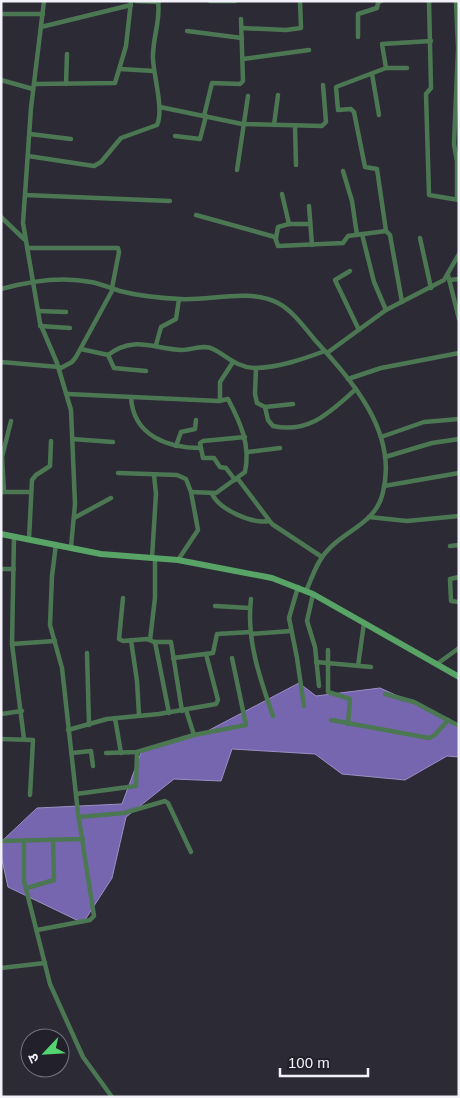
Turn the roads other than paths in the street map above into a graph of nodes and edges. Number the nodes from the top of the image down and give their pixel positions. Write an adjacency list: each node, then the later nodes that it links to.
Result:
1 (44, 1): 13 (street)
2 (136, 1): 9 (street)
3 (210, 1): 4 (street)
4 (235, 1)
5 (300, 1): 16 (street)
6 (381, 1): 18 (street)
7 (429, 1): 20 (street)
8 (456, 1): 11 (street)
9 (158, 2): 27 (street)
10 (131, 3): 15 (street); 26 (street)
11 (457, 10): 50 (street)
12 (1, 14): 13 (street)
13 (42, 14): 15 (street)
14 (241, 19): 16 (street)
15 (41, 27): 32 (street)
16 (242, 28): 19 (street)
17 (187, 31): 19 (street)
18 (358, 37)
19 (242, 38): 23 (street)
20 (431, 41): 24 (street); 50 (street)
21 (310, 50): 23 (street)
22 (67, 54): 30 (street)
23 (243, 59): 37 (street)
24 (386, 68): 25 (street); 28 (street)
25 (407, 68)
26 (120, 69): 27 (street); 30 (street)
27 (154, 71): 35 (street)
28 (372, 74): 36 (street); 57 (street)
29 (1, 80): 32 (street)
30 (66, 84): 32 (street)
31 (323, 85): 40 (street)
32 (34, 87): 41 (street)
33 (278, 95): 39 (street)
34 (248, 96): 38 (street)
35 (160, 107): 37 (street); 44 (street)
36 (379, 115)
37 (205, 116): 38 (street); 42 (street)
38 (245, 124): 39 (street); 46 (street)
39 (274, 125): 40 (street)
40 (295, 126): 45 (street)
41 (30, 134): 43 (street); 44 (street)
42 (175, 136)
43 (71, 139)
44 (28, 156): 49 (street)
45 (296, 165)
46 (237, 170)
47 (343, 171): 58 (street)
48 (282, 194): 55 (street)
49 (25, 195): 51 (street); 61 (street)
50 (458, 199)
51 (170, 201)
52 (309, 206): 56 (street)
53 (196, 215): 59 (street)
54 (1, 217): 61 (street)
55 (289, 224): 56 (street); 59 (street)
56 (310, 224): 62 (street)
57 (386, 231): 58 (street); 73 (street)
58 (360, 234): 62 (street); 74 (street)
59 (276, 238): 62 (street)
60 (420, 238): 70 (street)
61 (25, 240): 63 (street)
62 (312, 245)
63 (27, 248): 68 (street); 69 (street)
64 (459, 254): 66 (street)
65 (350, 271): 80 (street)
66 (448, 278): 67 (street); 70 (street); 77 (street)
67 (459, 279)
68 (33, 281): 69 (street); 71 (street); 75 (street)
69 (113, 288): 72 (street); 82 (street)
70 (431, 288): 73 (street)
71 (1, 289)
72 (179, 299): 81 (street); 83 (street)
73 (402, 302): 74 (street)
74 (386, 310): 80 (street)
75 (38, 311): 76 (street); 78 (street)
76 (66, 312)
77 (459, 319)
78 (40, 326): 79 (street); 88 (street)
79 (70, 328)
80 (359, 330): 83 (street)
81 (156, 345): 85 (street); 87 (street)
82 (81, 349): 85 (street); 88 (street)
83 (326, 352): 89 (street); 91 (street)
84 (459, 353): 91 (street)
85 (108, 356): 90 (street)
86 (1, 362): 88 (street)
87 (233, 362): 89 (street); 95 (street)
88 (59, 368): 93 (street)
89 (256, 368): 97 (street)
90 (146, 371)
91 (348, 378): 92 (street)
92 (356, 388): 97 (street); 101 (street)
93 (67, 394): 94 (street); 103 (street)
94 (131, 397): 95 (street); 107 (street)
95 (220, 401): 102 (street)
96 (293, 404): 97 (street)
97 (265, 407)
98 (459, 419): 101 (street)
99 (196, 420): 107 (street)
100 (11, 421): 117 (street)
101 (381, 436): 111 (street)
102 (245, 437): 108 (street); 110 (street)
103 (72, 439): 106 (street); 124 (street)
104 (459, 439): 111 (street)
105 (51, 441): 118 (street)
106 (113, 442)
107 (176, 446): 108 (street)
108 (201, 448): 115 (street)
109 (280, 448): 110 (street)
110 (248, 452): 115 (street)
111 (385, 457): 116 (street)
112 (118, 473): 114 (street)
113 (459, 473): 116 (street)
114 (154, 475): 119 (street); 134 (street)
115 (237, 480): 120 (street); 125 (street)
116 (384, 486): 123 (street)
117 (3, 492): 118 (street)
118 (31, 492): 128 (street)
119 (191, 492): 120 (street); 135 (street)
120 (212, 494): 125 (street)
121 (111, 498): 124 (street)
122 (459, 516): 123 (street)
123 (369, 517): 133 (street)
124 (74, 518): 132 (street)
125 (269, 521): 133 (street)
126 (1, 534): 127 (street)
127 (14, 536): 128 (street); 137 (street)
128 (29, 539): 129 (street)
129 (56, 544): 132 (street); 150 (street)
130 (450, 546): 131 (street)
131 (459, 546)
132 (71, 547): 134 (street)
133 (322, 557): 140 (street)
134 (153, 558): 135 (street); 151 (street)
135 (178, 560): 139 (street)
136 (1, 568): 137 (street)
137 (14, 569): 152 (street)
138 (459, 577): 143 (street)
139 (298, 587): 140 (street); 147 (street)
140 (309, 593): 146 (street); 159 (street)
141 (123, 598): 149 (street)
142 (251, 600): 145 (street)
143 (459, 602)
144 (215, 606): 145 (street)
145 (250, 608): 148 (street)
146 (364, 623): 161 (street); 162 (street)
147 (291, 631): 148 (street); 167 (street)
148 (251, 633): 156 (street); 173 (street)
149 (131, 640): 151 (street); 172 (street)
150 (55, 641): 152 (street); 180 (street)
151 (153, 641): 157 (street); 170 (street)
152 (12, 644): 168 (street)
153 (459, 648): 161 (street)
154 (328, 650): 160 (street)
155 (87, 653): 178 (street)
156 (206, 654): 157 (street); 169 (street)
157 (173, 658): 169 (street)
158 (232, 658): 181 (street)
159 (316, 662): 160 (street); 165 (street)
160 (328, 662): 162 (street); 177 (street)
161 (437, 664): 164 (street)
162 (358, 666): 163 (street)
163 (371, 668)
164 (459, 677)
165 (319, 686)
166 (385, 694): 176 (street)
167 (304, 706)
168 (22, 711): 171 (street); 183 (street)
169 (184, 711): 170 (street); 181 (street)
170 (169, 713): 172 (street)
171 (1, 714)
172 (139, 715): 174 (street)
173 (273, 716)
174 (116, 718): 178 (street); 187 (street)
175 (331, 720): 177 (street)
176 (448, 720): 177 (street); 179 (street)
177 (348, 724)
178 (90, 725): 180 (street)
179 (459, 726)
180 (68, 730): 185 (street)
181 (194, 735): 184 (street)
182 (1, 739): 183 (street)
183 (24, 739): 190 (street)
184 (137, 752): 187 (street); 189 (street)
185 (72, 753): 188 (street); 189 (street)
186 (106, 753): 187 (street)
187 (121, 753)
188 (93, 766)
189 (76, 794): 191 (street)
190 (30, 795)
191 (78, 813): 192 (street); 196 (street)
192 (83, 839): 195 (street); 198 (street)
193 (1, 841): 194 (street)
194 (24, 841): 195 (street); 197 (street)
195 (53, 841): 197 (street)
196 (191, 852)
197 (27, 888): 198 (street)
198 (37, 930): 199 (street)
199 (45, 964): 200 (street); 201 (street)
200 (1, 968)
201 (112, 1097)

